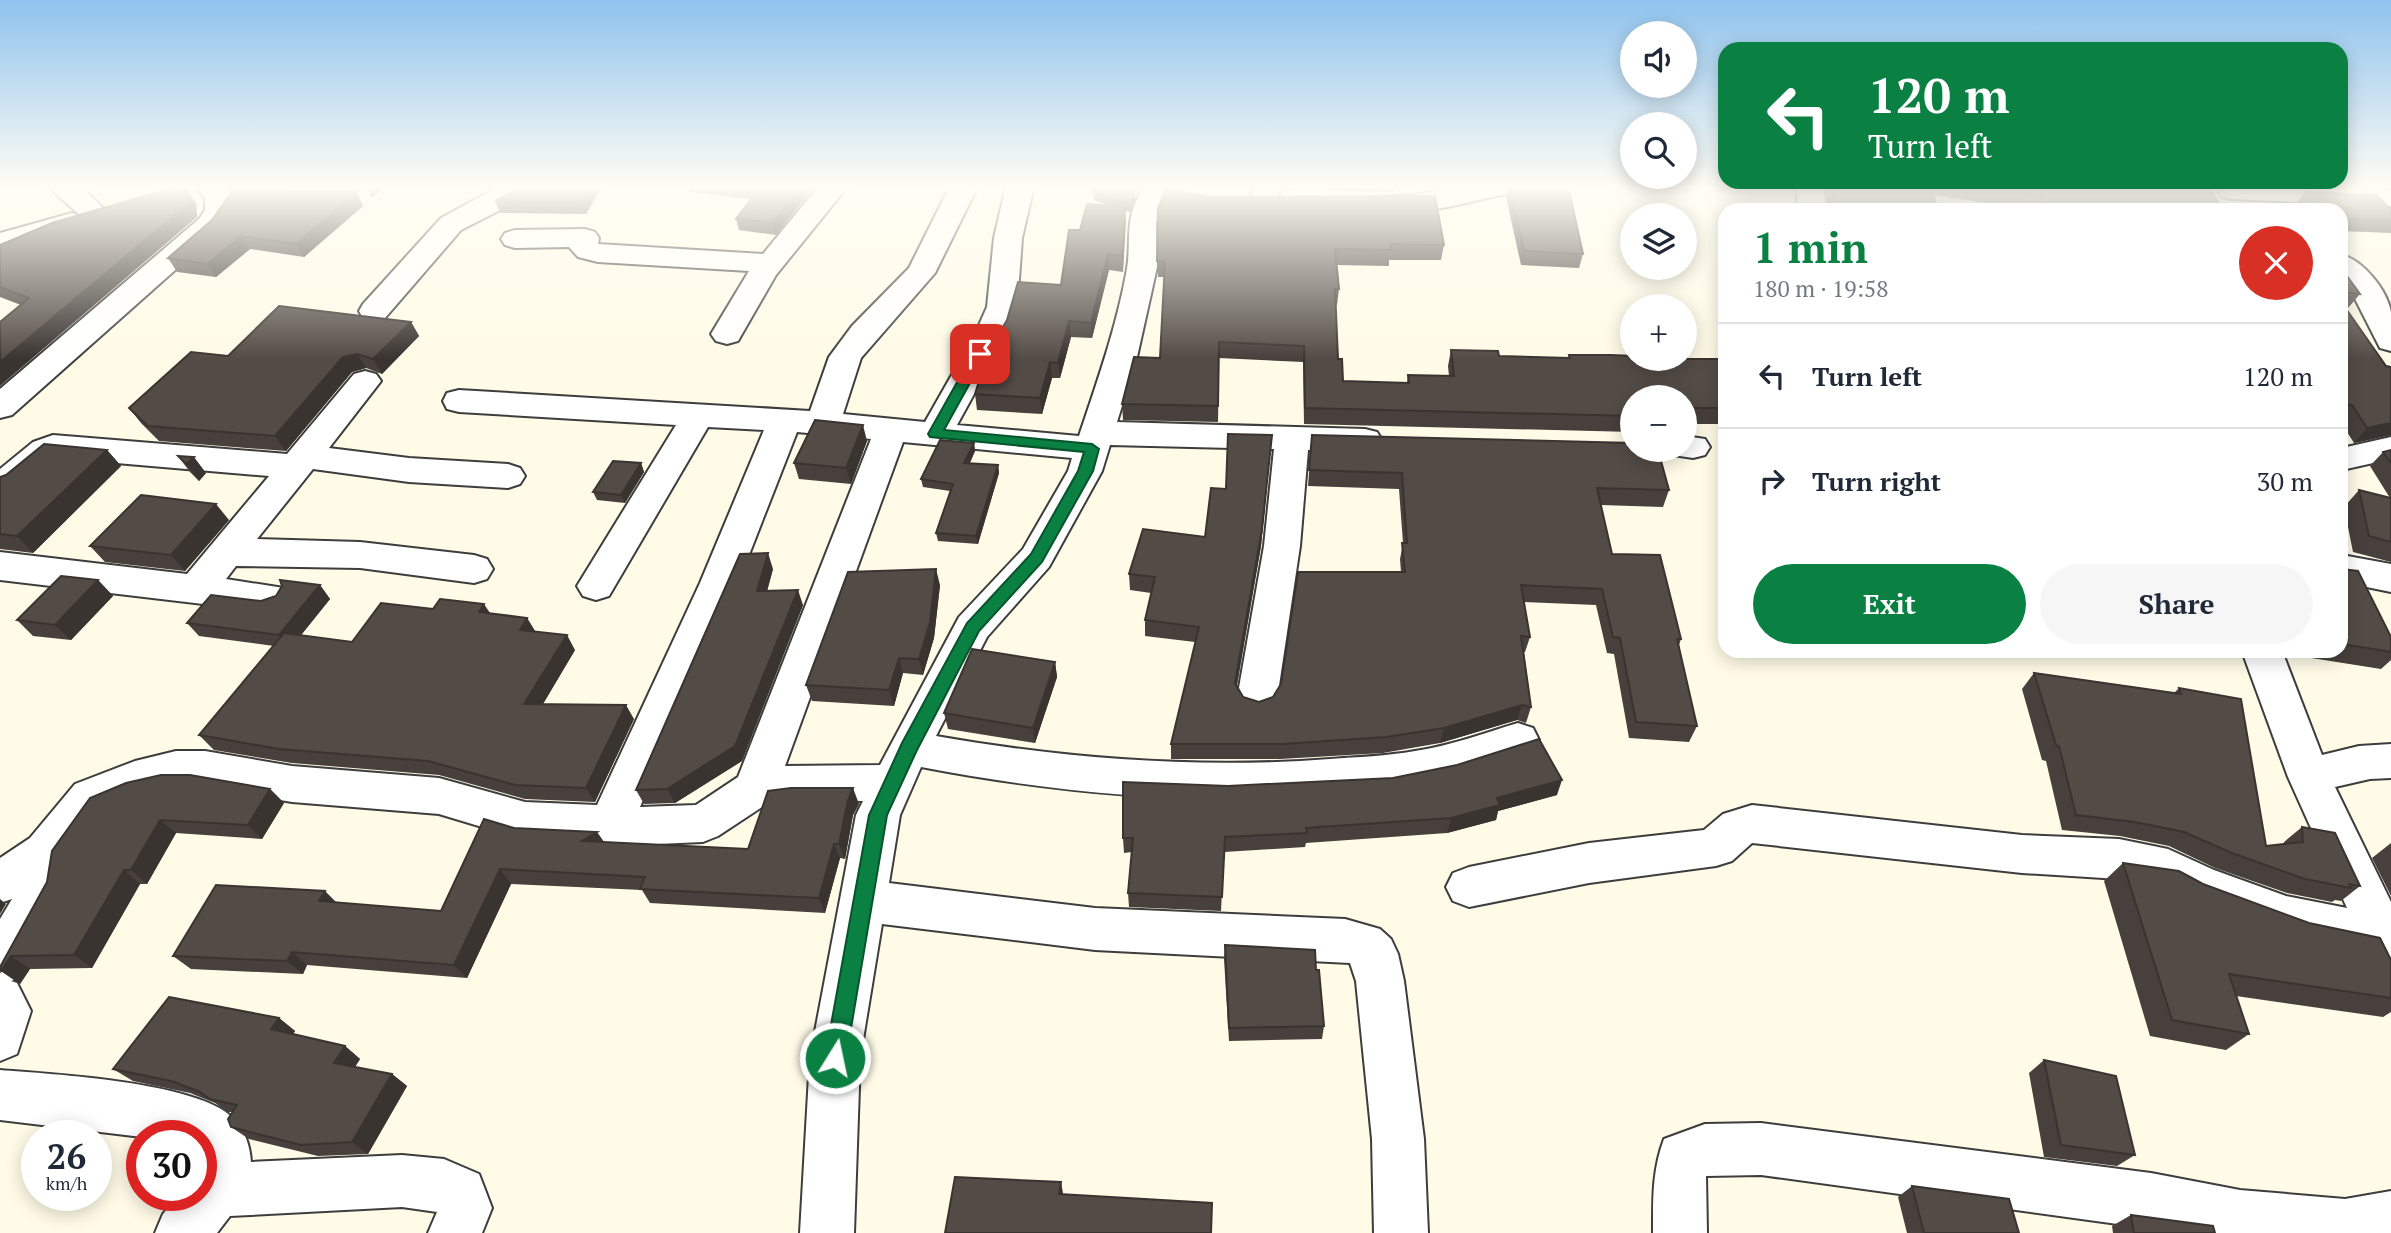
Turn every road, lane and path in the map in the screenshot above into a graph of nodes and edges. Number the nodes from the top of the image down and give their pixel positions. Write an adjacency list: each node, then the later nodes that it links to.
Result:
1 (188, 244): 16 (street)
2 (434, 244): 11 (street)
3 (584, 244): 8 (street)
4 (785, 244): 8 (street)
5 (936, 244): 19 (street)
6 (1008, 244): 21 (street)
7 (1142, 244): 23 (street)
8 (769, 263): 12 (street)
9 (2348, 268): 10 (street)
10 (2378, 289): 13 (street)
11 (374, 311)
12 (727, 334)
13 (2391, 341)
14 (365, 381): 27 (street)
15 (459, 401): 17 (street)
16 (0, 407)
17 (698, 416): 18 (street); 35 (street)
18 (785, 421): 19 (street); 45 (street)
19 (823, 423): 20 (street)
20 (891, 429): 21 (street); 44 (street)
21 (935, 434): 23 (street)
22 (1292, 438): 23 (street); 24 (street); 39 (street)
23 (1095, 441): 41 (street)
24 (1400, 441)
25 (2391, 448): 26 (street)
26 (2348, 458)
27 (299, 461): 28 (street); 29 (street); 30 (street)
28 (508, 476)
29 (0, 484)
30 (227, 552): 32 (street); 36 (street)
31 (0, 566): 36 (street)
32 (474, 569)
33 (2348, 570): 34 (street)
34 (2391, 578)
35 (596, 586)
36 (197, 588): 37 (street)
37 (271, 598)
38 (2265, 658): 43 (street)
39 (1257, 699)
40 (1518, 740): 41 (street)
41 (901, 765): 44 (street); 49 (street)
42 (2386, 770): 43 (street)
43 (2309, 777): 50 (street)
44 (755, 789): 45 (street)
45 (610, 825): 46 (street)
46 (46, 852): 47 (street); 51 (street)
47 (0, 883)
48 (1469, 887): 50 (street)
49 (863, 901): 64 (street); 65 (street)
50 (2388, 945)
51 (0, 963)
52 (0, 999): 53 (street)
53 (0, 1037)
54 (0, 1095): 55 (street)
55 (186, 1120)
56 (217, 1137): 57 (street)
57 (217, 1187)
58 (217, 1190): 63 (street)
59 (199, 1211): 62 (street)
60 (2391, 1218): 61 (street)
61 (2204, 1221): 66 (street)
62 (181, 1233)
63 (455, 1233)
64 (827, 1233)
65 (1401, 1233)
66 (1680, 1233)

